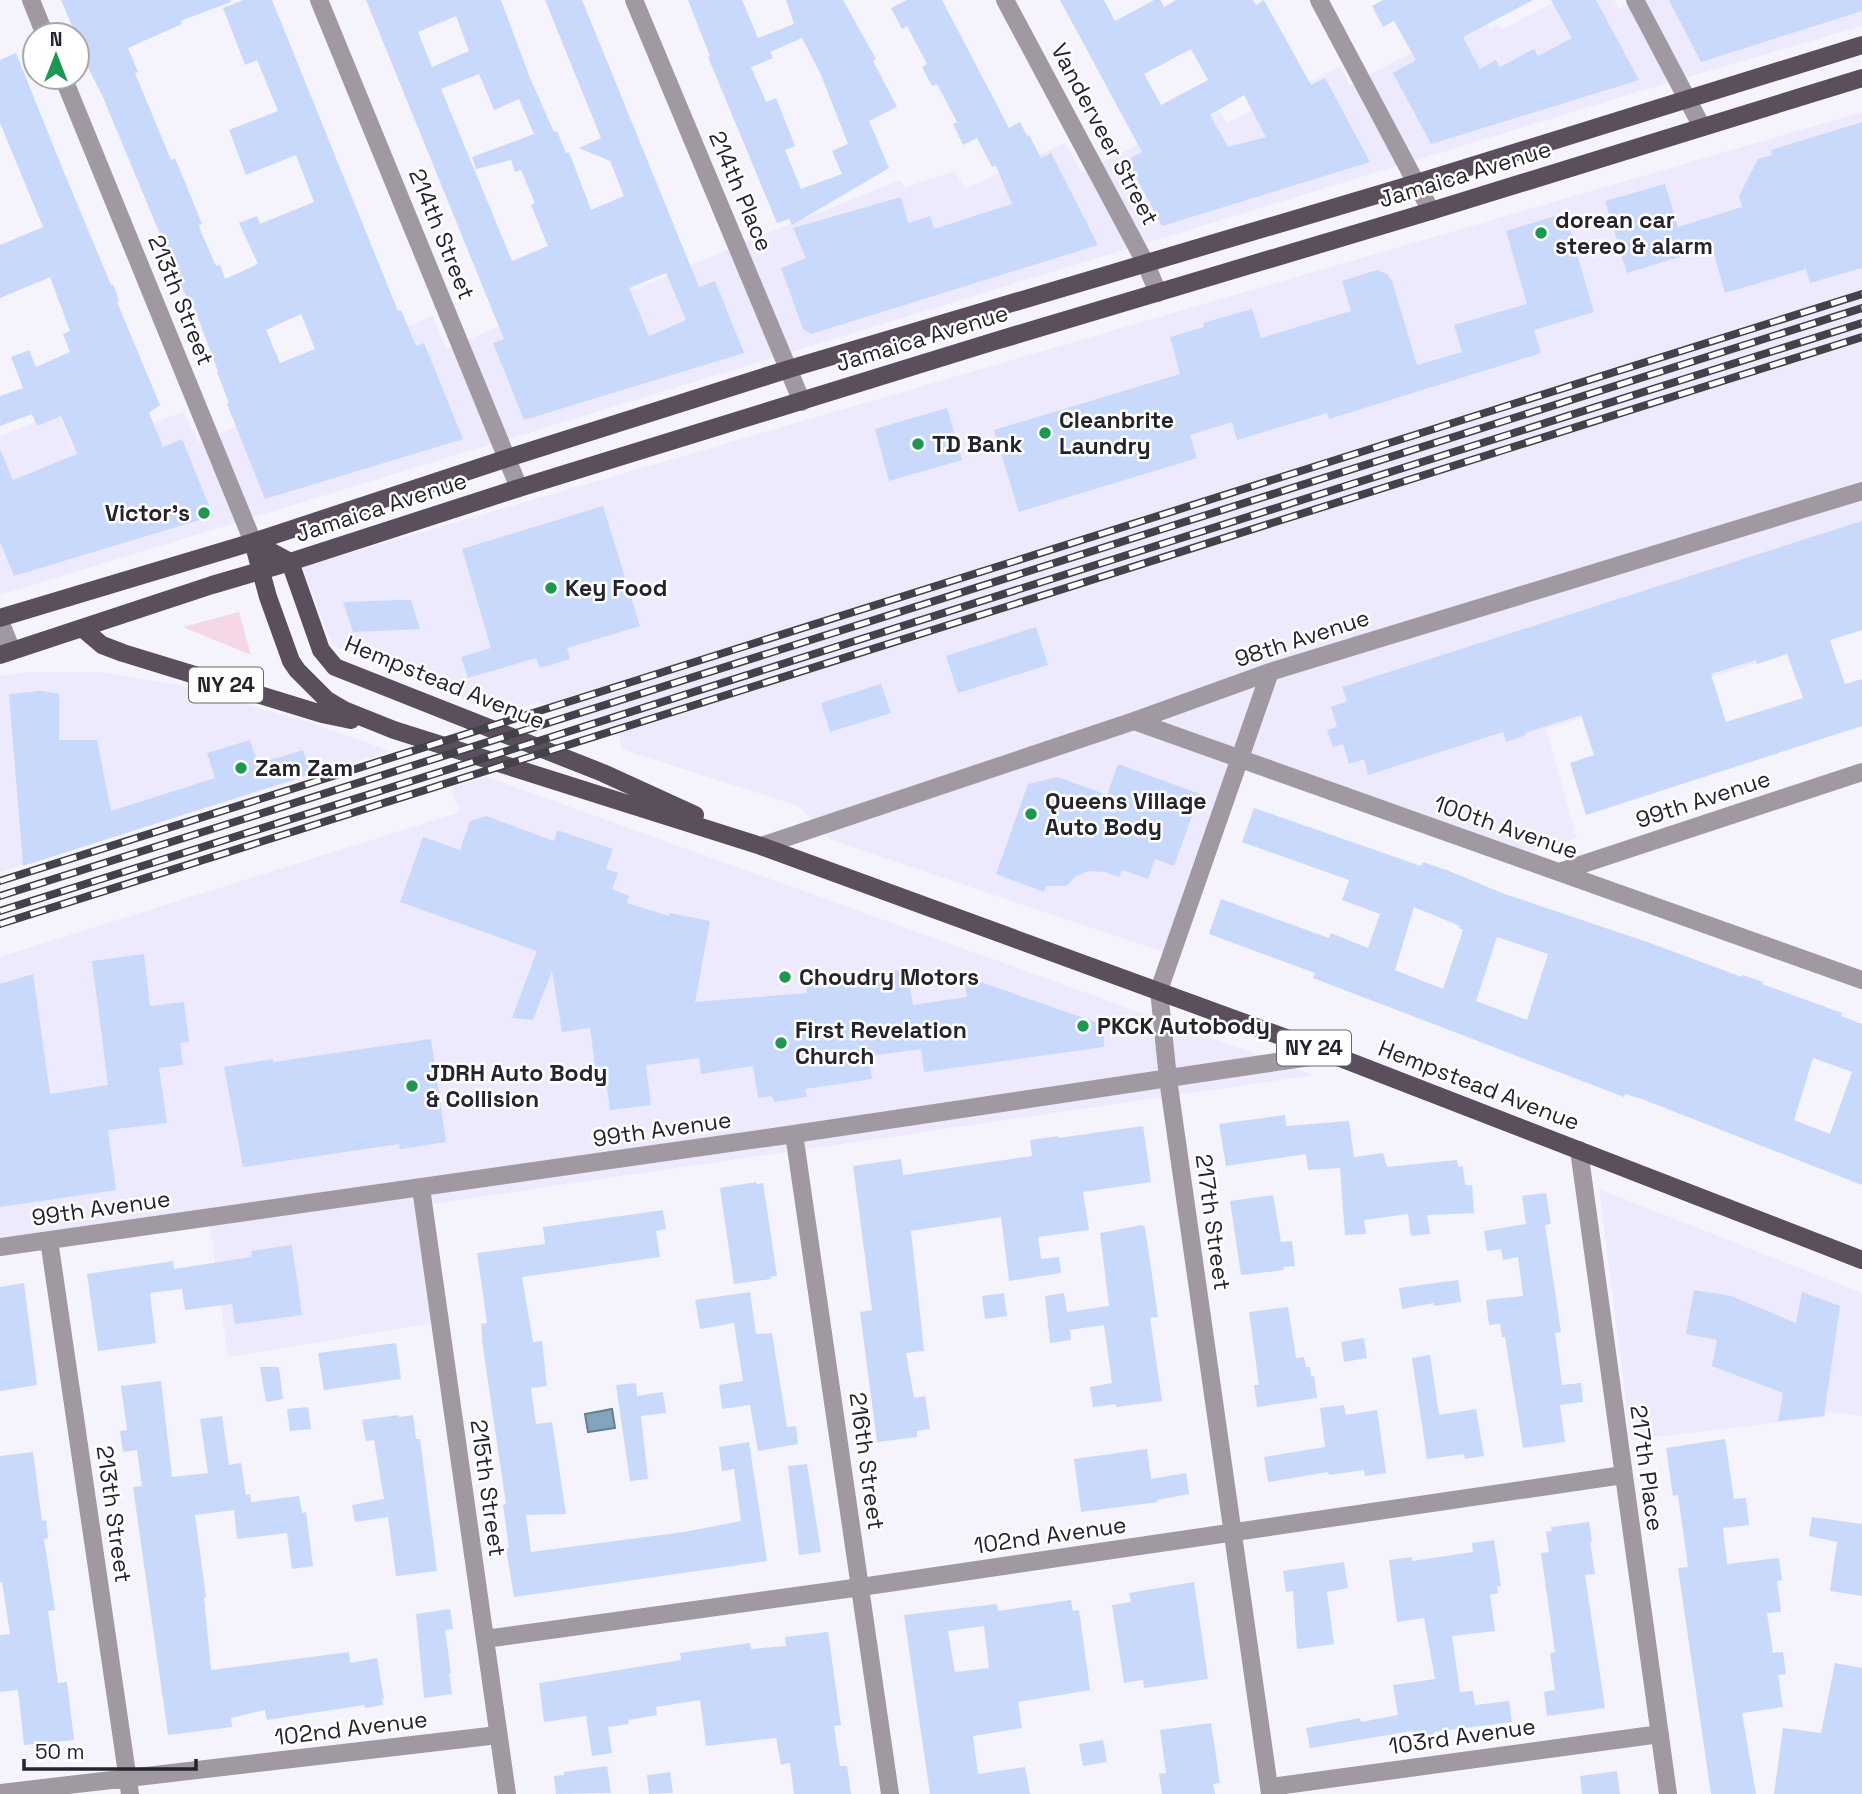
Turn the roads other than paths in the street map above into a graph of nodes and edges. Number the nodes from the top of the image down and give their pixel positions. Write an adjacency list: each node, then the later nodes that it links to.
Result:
1 (31, 0): 7 (street)
2 (319, 0): 19 (street, 214th Street)
3 (634, 0): 17 (street, 214th Place)
4 (1005, 0): 15 (street, Vanderveer Street)
5 (1319, 0): 13 (street)
6 (1635, 0): 11 (street)
7 (40, 21)
8 (1862, 45): 11 (main road, Jamaica Avenue)
9 (1862, 78): 12 (main road, Jamaica Avenue)
10 (69, 91): 22 (street, 213th Street)
11 (1687, 98): 12 (street); 13 (main road, Jamaica Avenue)
12 (1702, 127): 14 (main road, Jamaica Avenue)
13 (1416, 183): 14 (street); 15 (main road, Jamaica Avenue)
14 (1431, 211): 16 (main road, Jamaica Avenue)
15 (1146, 264): 16 (street, Vanderveer Street); 17 (main road, Jamaica Avenue)
16 (1158, 293): 18 (main road, Jamaica Avenue)
17 (789, 369): 18 (street, 214th Place); 19 (main road, Jamaica Avenue)
18 (802, 402): 20 (main road, Jamaica Avenue)
19 (508, 458): 20 (street, 214th Street); 22 (main road, Jamaica Avenue)
20 (519, 488): 23 (main road, Jamaica Avenue)
21 (1862, 491): 28 (street, 98th Avenue)
22 (253, 542): 23 (main road); 24 (main road, Hempstead Avenue); 25 (main road, Jamaica Avenue)
23 (290, 562): 24 (main road, Jamaica Avenue); 33 (main road, Hempstead Avenue / NY 24)
24 (260, 571): 26 (main road, Jamaica Avenue); 30 (main road, Hempstead Avenue)
25 (0, 620): 27 (street)
26 (82, 628): 27 (main road, Jamaica Avenue); 30 (main road, NY 24)
27 (6, 653)
28 (1270, 672): 29 (street, 98th Avenue); 31 (street, 217th Street)
29 (1133, 721): 31 (street, 100th Avenue); 33 (street, 98th Avenue)
30 (376, 724): 33 (main road, Hempstead Avenue / NY 24)
31 (1240, 760): 34 (street, 100th Avenue); 36 (street, 217th Street)
32 (1862, 772): 34 (street, 99th Avenue)
33 (761, 846): 36 (main road, Hempstead Avenue / NY 24)
34 (1559, 872): 35 (street, 100th Avenue)
35 (1862, 980)
36 (1159, 990): 37 (main road, Hempstead Avenue / NY 24); 38 (street, 217th Street)
37 (1330, 1054): 38 (street, 99th Avenue); 40 (main road, Hempstead Avenue / NY 24)
38 (1168, 1079): 39 (street, 99th Avenue); 46 (street, 217th Street)
39 (794, 1134): 41 (street, 99th Avenue); 47 (street, 216th Street)
40 (1578, 1150): 44 (main road, Hempstead Avenue / NY 24); 45 (street, 217th Place)
41 (421, 1188): 42 (street, 99th Avenue); 48 (street, 215th Street)
42 (49, 1240): 43 (street, 99th Avenue); 51 (street, 213th Street)
43 (0, 1247)
44 (1862, 1260)
45 (1623, 1475): 46 (street, 102nd Avenue); 49 (street, 217th Place)
46 (1233, 1532): 47 (street, 102nd Avenue); 52 (street, 217th Street)
47 (861, 1587): 48 (street, 102nd Avenue); 55 (street, 216th Street)
48 (485, 1639): 50 (street, 215th Street)
49 (1660, 1734): 52 (street, 103rd Avenue); 56 (street, 217th Place)
50 (498, 1735): 51 (street, 102nd Avenue); 54 (street, 215th Street)
51 (129, 1786): 53 (street, 102nd Avenue)
52 (1270, 1791)
53 (0, 1793)
54 (507, 1794)
55 (890, 1794)
56 (1668, 1794)

